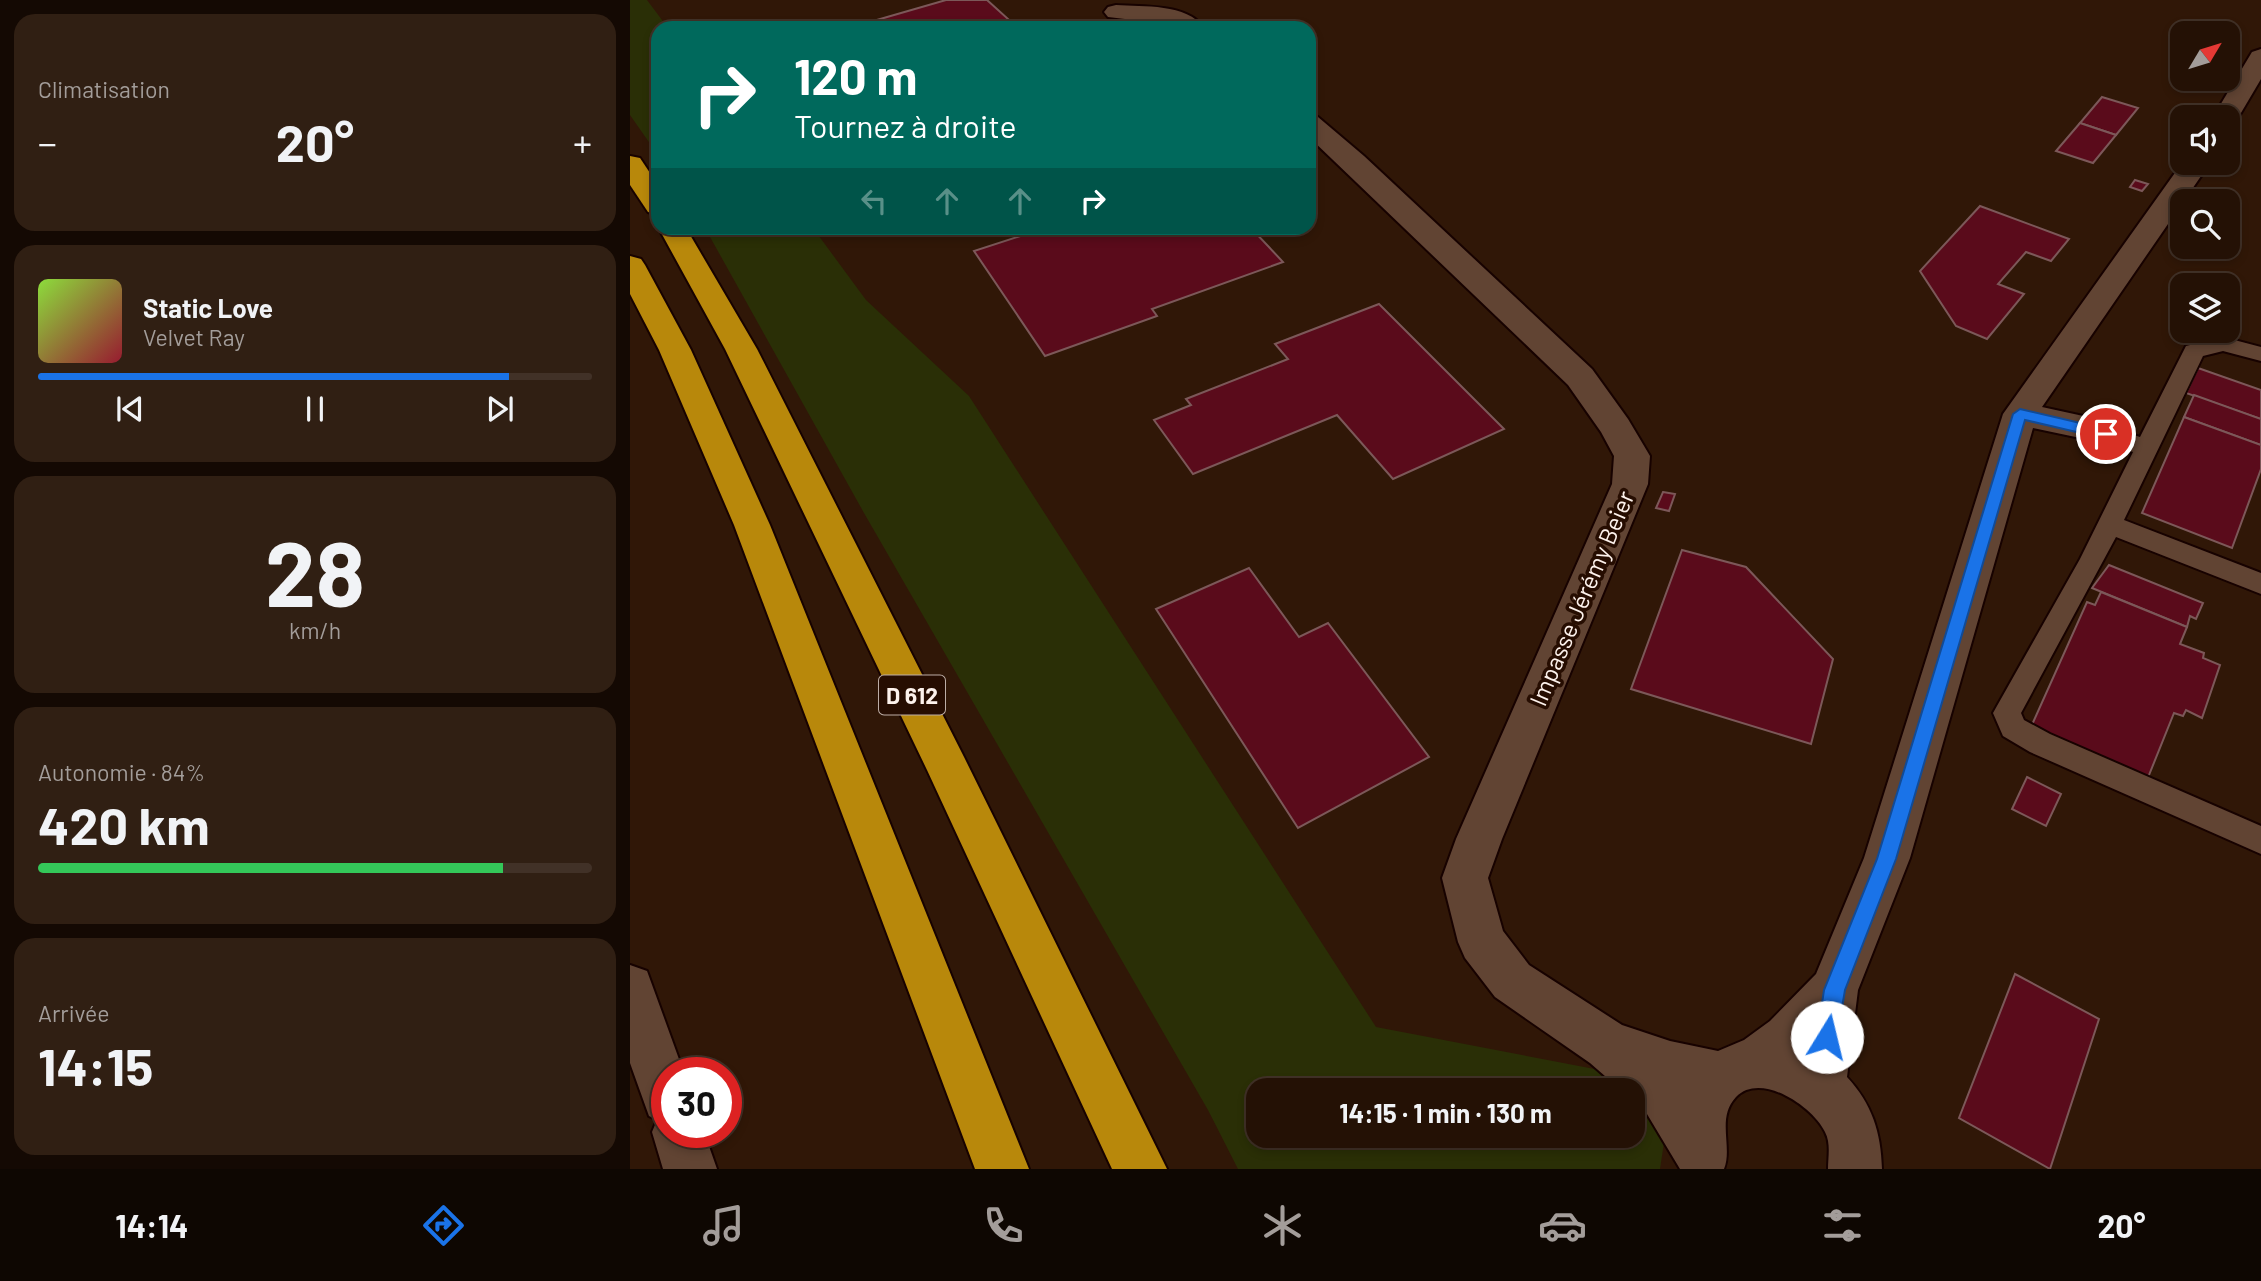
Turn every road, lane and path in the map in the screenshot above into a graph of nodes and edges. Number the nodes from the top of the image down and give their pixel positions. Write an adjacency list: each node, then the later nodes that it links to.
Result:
1 (1116, 12): 2 (street)
2 (1180, 21)
3 (2261, 57): 4 (street)
4 (2232, 105)
5 (1316, 129): 20 (street, Impasse Jérémy Beier)
6 (630, 164): 8 (highway)
7 (2188, 175): 12 (street)
8 (651, 196)
9 (676, 235): 29 (highway, D 612)
10 (630, 265): 28 (highway)
11 (2261, 354): 14 (lane)
12 (2020, 414): 13 (street); 19 (street)
13 (2085, 427): 14 (lane)
14 (2147, 447): 15 (lane)
15 (2110, 524): 16 (lane); 17 (lane)
16 (2259, 579)
17 (2261, 840)
18 (630, 988): 21 (street)
19 (1835, 990): 22 (street); 23 (street)
20 (1608, 1045): 22 (street, Impasse Jérémy Beier); 25 (street, Impasse Jérémy Beier)
21 (653, 1057)
22 (1738, 1070): 23 (street, Impasse Jérémy Beier); 25 (street)
23 (1820, 1084): 26 (street)
24 (683, 1148): 27 (street)
25 (1703, 1159)
26 (1859, 1166)
27 (690, 1169)
28 (1002, 1169)
29 (1140, 1169)

